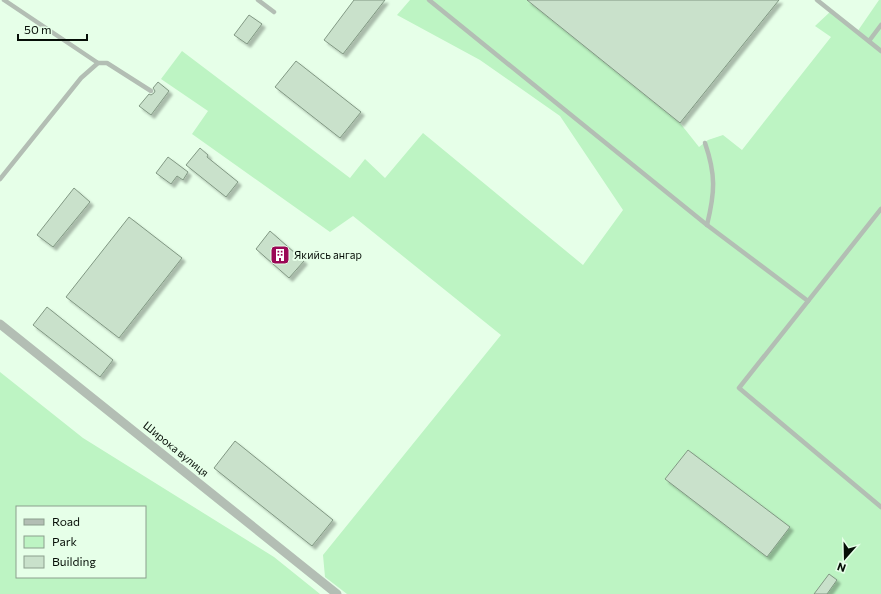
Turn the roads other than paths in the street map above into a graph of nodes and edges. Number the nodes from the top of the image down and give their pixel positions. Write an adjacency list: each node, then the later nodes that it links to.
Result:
1 (4, 0): 9 (lane)
2 (258, 0): 5 (lane)
3 (429, 0): 14 (lane)
4 (817, 0): 7 (lane)
5 (274, 12)
6 (881, 25): 7 (lane)
7 (869, 41): 8 (lane)
8 (881, 51)
9 (98, 63): 10 (lane); 12 (lane)
10 (150, 92)
11 (705, 142): 14 (lane)
12 (0, 179)
13 (881, 209): 15 (lane)
14 (707, 225): 15 (lane)
15 (808, 301): 17 (lane)
16 (0, 324): 18 (street, Широка вулиця)
17 (881, 507)
18 (337, 594)

